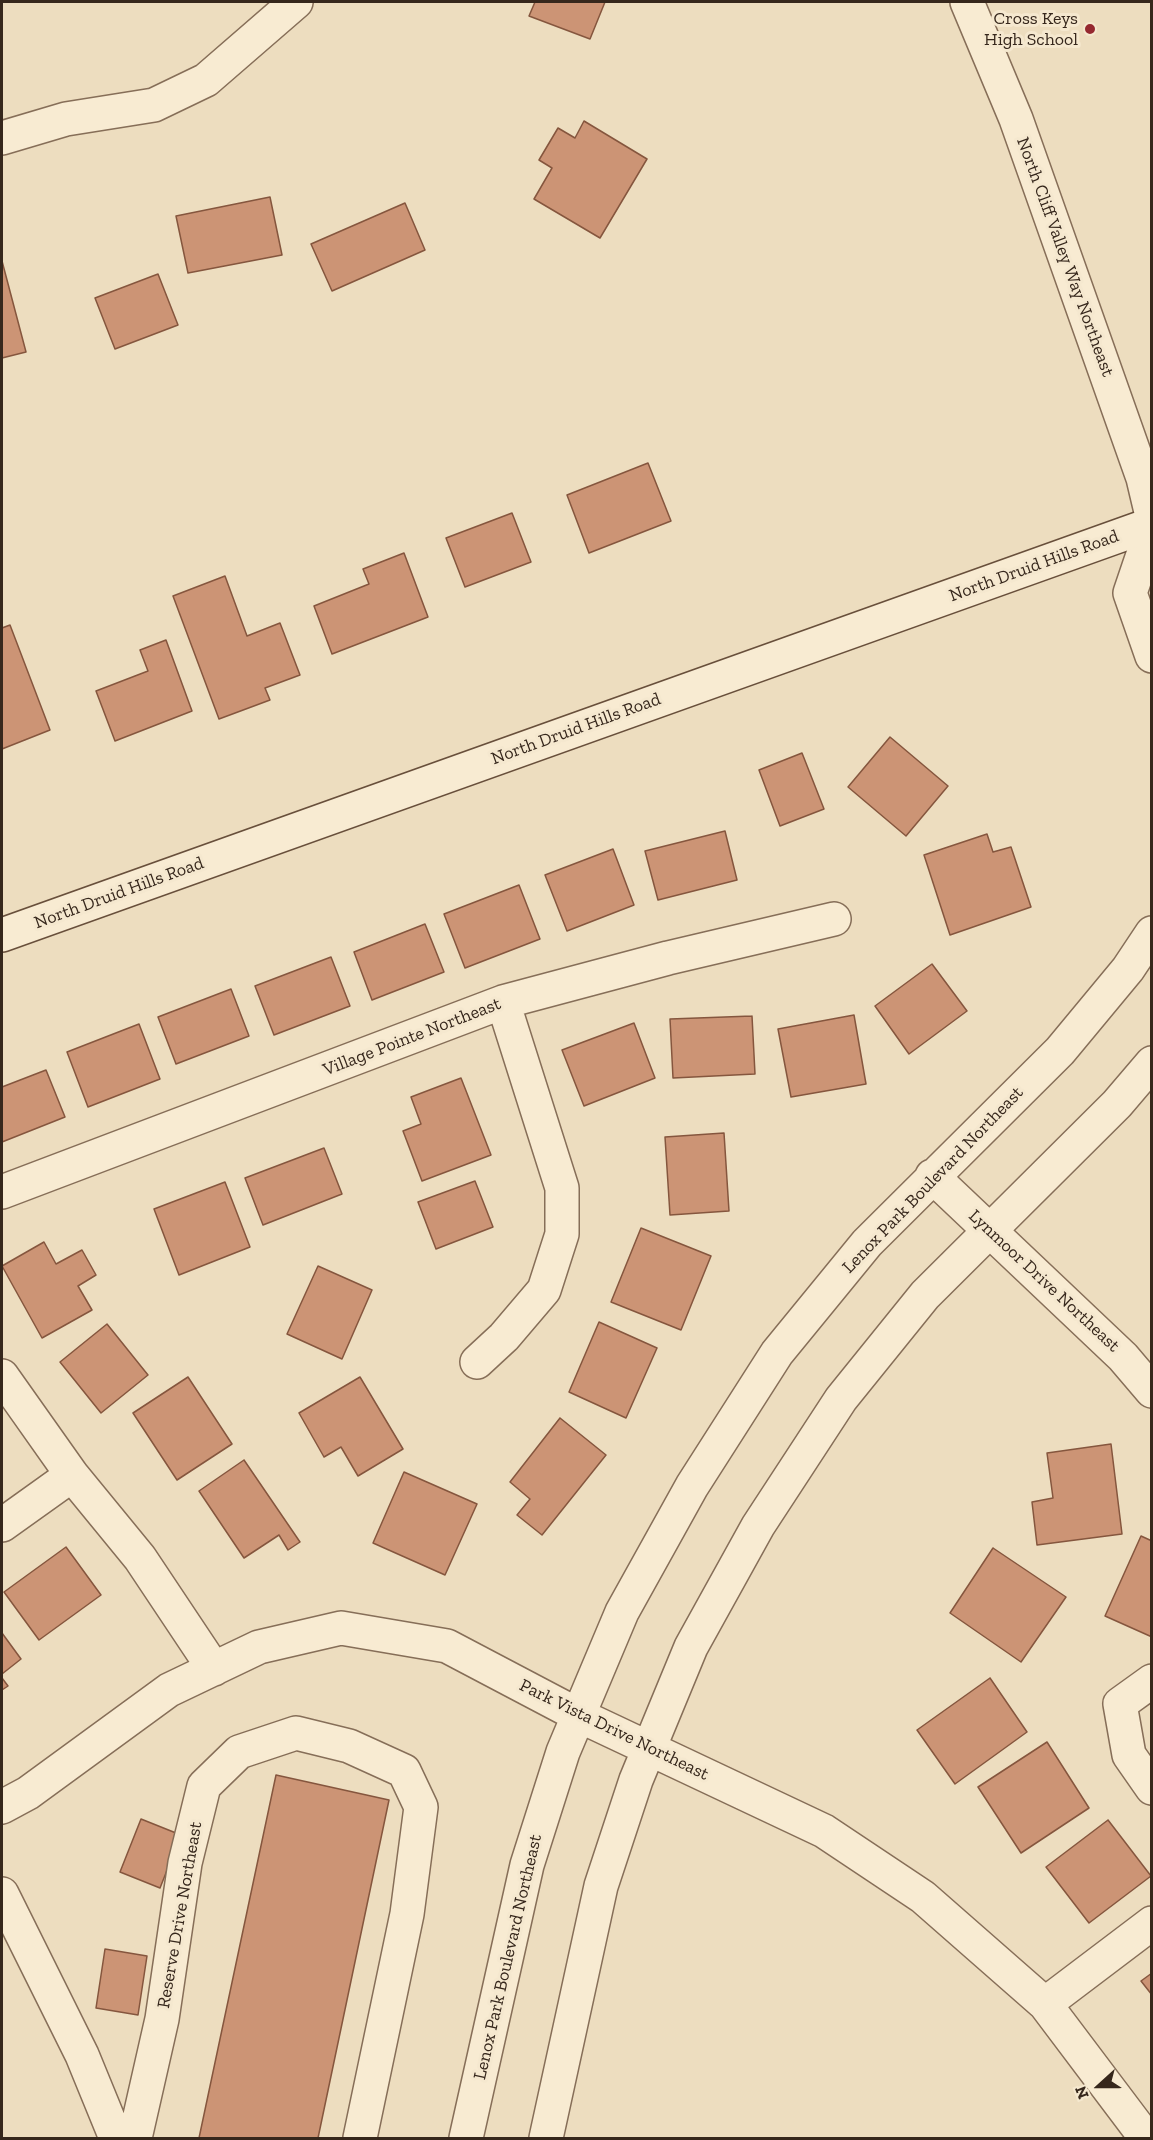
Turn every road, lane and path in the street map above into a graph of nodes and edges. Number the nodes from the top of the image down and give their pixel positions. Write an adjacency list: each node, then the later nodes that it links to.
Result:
1 (296, 2): 3 (street)
2 (967, 2): 4 (street, North Cliff Valley Way Northeast)
3 (2, 138)
4 (1152, 516)
5 (1152, 526): 6 (street); 9 (street, North Druid Hills Road)
6 (1152, 656)
7 (834, 919): 10 (street, Village Pointe Northeast)
8 (1152, 933): 12 (street, Lenox Park Boulevard Northeast)
9 (2, 935)
10 (503, 1002): 13 (street, Village Pointe Northeast); 15 (street)
11 (1152, 1063): 14 (street)
12 (932, 1176): 14 (street, Lynmoor Drive Northeast); 22 (street, Lenox Park Boulevard Northeast)
13 (2, 1192)
14 (988, 1229): 17 (street, Lynmoor Drive Northeast); 23 (street)
15 (477, 1362)
16 (2, 1376): 18 (street)
17 (1152, 1390)
18 (72, 1475): 19 (street); 20 (street)
19 (2, 1525)
20 (214, 1669): 22 (street, Park Vista Drive Northeast); 25 (street, Park Vista Drive Northeast)
21 (1152, 1681): 24 (street)
22 (578, 1715): 23 (street, Park Vista Drive Northeast); 32 (street, Lenox Park Boulevard Northeast)
23 (650, 1749): 28 (street, Park Vista Drive Northeast); 33 (street)
24 (1152, 1788)
25 (2, 1807)
26 (2, 1894): 29 (street)
27 (1152, 1923): 28 (street)
28 (1045, 2004): 34 (street, Park Vista Drive Northeast)
29 (116, 2139)
30 (135, 2139): 31 (street, Reserve Drive Northeast)
31 (360, 2139)
32 (466, 2139)
33 (546, 2139)
34 (1146, 2139)

